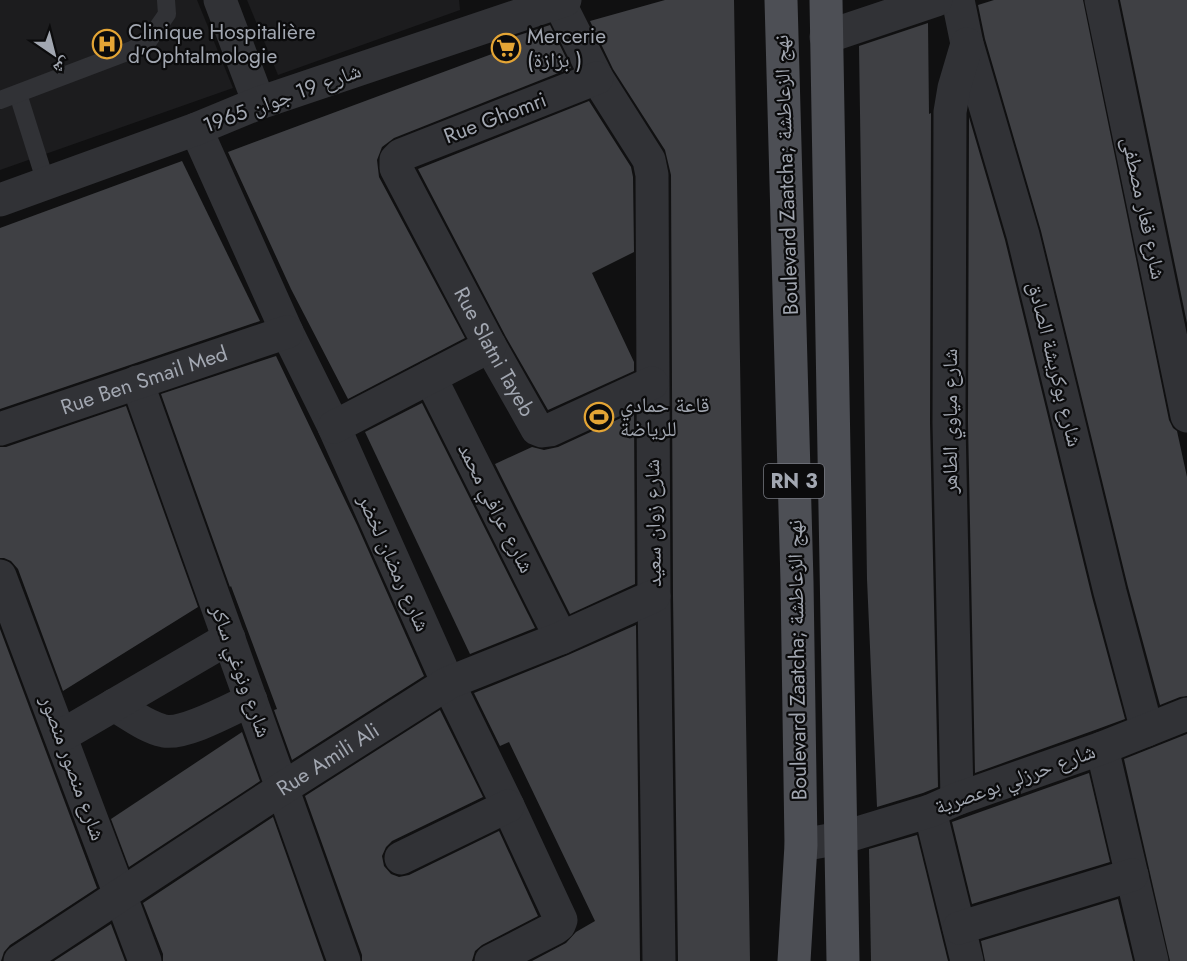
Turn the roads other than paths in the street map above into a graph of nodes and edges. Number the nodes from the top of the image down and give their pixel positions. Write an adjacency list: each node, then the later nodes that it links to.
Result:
1 (166, 0): 12 (lane)
2 (220, 0): 14 (street)
3 (781, 0): 43 (main road, Boulevard Zaatcha; نهج الزعاطشة / RN 3)
4 (826, 0): 9 (main road, Boulevard Zaatcha; نهج الزعاطشة / RN 3)
5 (936, 0): 9 (street)
6 (958, 0): 10 (street, شارع بوكريشة الصادق)
7 (1101, 0): 24 (street, شارع قعار مصطفى)
8 (562, 1): 11 (street, شارع زوان سعيد); 14 (street, شارع 19 جوان 1965)
9 (825, 37): 42 (main road, Boulevard Zaatcha; نهج الزعاطشة / RN 3)
10 (967, 44): 36 (street, شارع بوكريشة الصادق); 40 (street, شارع مياوي الطاهر)
11 (597, 78): 16 (street, Rue Ghomri); 23 (street, شارع زوان سعيد)
12 (18, 94): 13 (lane); 17 (lane)
13 (0, 100)
14 (259, 103): 15 (street, شارع 19 جوان 1965)
15 (196, 129): 17 (street, شارع 19 جوان 1965); 19 (street, شارع رمضان لخضر)
16 (396, 160): 20 (street, Rue Slatni Tayeb)
17 (46, 183): 18 (street, شارع 19 جوان 1965)
18 (0, 200)
19 (287, 332): 22 (street, Rue Ben Smail Med); 25 (street, شارع رمضان لخضر)
20 (490, 346): 21 (street); 23 (street, Rue Slatni Tayeb)
21 (430, 377): 25 (street); 31 (street, شارع عرافي محمد)
22 (137, 382): 26 (street, Rue Ben Smail Med); 30 (street, شارع ونوغي ساكر)
23 (652, 383): 28 (street, شارع زوان سعيد)
24 (1187, 416)
25 (334, 427): 32 (street, شارع رمضان لخضر)
26 (0, 429)
27 (0, 576): 29 (street, شارع منصور منصور)
28 (654, 596): 31 (street, Rue Amili Ali); 52 (street, شارع زوان سعيد)
29 (8, 620): 37 (street, شارع منصور منصور)
30 (229, 638): 33 (street, شارع ونوغي ساكر); 34 (street)
31 (561, 638): 32 (street, Rue Amili Ali)
32 (448, 683): 39 (street, Rue Amili Ali); 41 (street, شارع رمضان لخضر)
33 (251, 700): 34 (street); 39 (street, شارع ونوغي ساكر)
34 (114, 705): 37 (street)
35 (1187, 714): 36 (street, شارع حرزلي بوعصرية)
36 (1147, 730): 38 (street, شارع حرزلي بوعصرية)
37 (61, 736): 46 (street, شارع منصور منصور)
38 (1102, 748): 40 (street, شارع حرزلي بوعصرية); 45 (street)
39 (283, 788): 46 (street, Rue Amili Ali); 50 (street, شارع ونوغي ساكر)
40 (944, 805): 42 (street, شارع حرزلي بوعصرية); 47 (street, شارع مياوي الطاهر)
41 (508, 806): 44 (street); 51 (street, شارع رمضان لخضر)
42 (841, 838): 43 (street, شارع حرزلي بوعصرية); 54 (main road, Boulevard Zaatcha; نهج الزعاطشة / RN 3)
43 (801, 845): 53 (main road, Boulevard Zaatcha; نهج الزعاطشة / RN 3)
44 (401, 858)
45 (1132, 875): 47 (street); 56 (street)
46 (120, 896): 48 (street, Rue Amili Ali); 49 (street, شارع منصور منصور)
47 (959, 928): 55 (street, شارع مياوي الطاهر)
48 (20, 961)
49 (145, 961)
50 (344, 961)
51 (490, 961)
52 (659, 961)
53 (794, 961)
54 (843, 961)
55 (967, 961)
56 (1152, 961)

